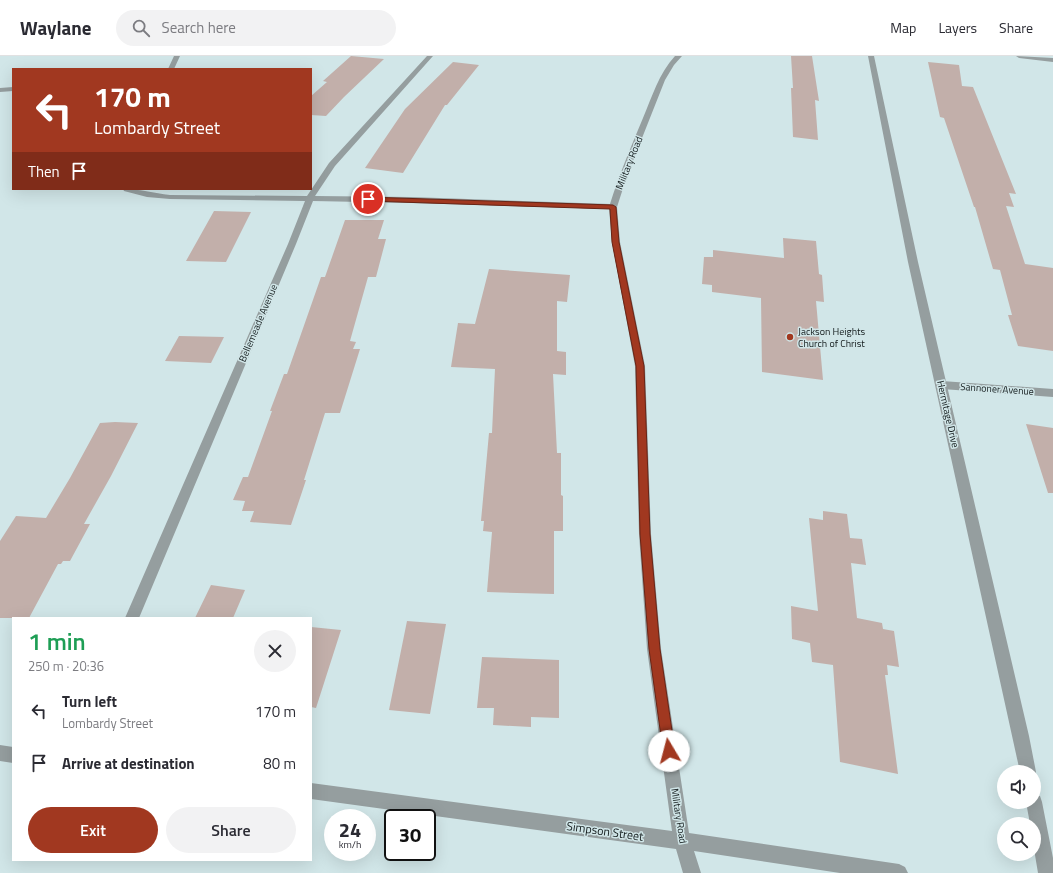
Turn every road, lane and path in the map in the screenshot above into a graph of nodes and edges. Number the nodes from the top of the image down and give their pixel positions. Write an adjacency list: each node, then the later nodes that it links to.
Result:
1 (177, 56): 7 (street)
2 (430, 56): 11 (street, Bellemeade Avenue)
3 (679, 56): 12 (street, Military Road)
4 (871, 56): 13 (street, Hermitage Drive)
5 (1019, 56): 6 (street)
6 (1053, 60)
7 (171, 68)
8 (12, 89): 9 (street)
9 (0, 90)
10 (130, 190): 11 (street)
11 (310, 198): 12 (street); 15 (street, Bellemeade Avenue)
12 (613, 207): 21 (street, Military Road)
13 (942, 385): 14 (street, Sannoner Avenue); 18 (street, Hermitage Drive)
14 (1053, 393)
15 (132, 617)
16 (0, 754): 17 (street)
17 (12, 755)
18 (1027, 765)
19 (312, 791): 21 (street, Simpson Street)
20 (1035, 809): 24 (street)
21 (682, 841): 22 (street, Military Road); 23 (street, Simpson Street)
22 (692, 873)
23 (899, 873)
24 (1047, 873)

